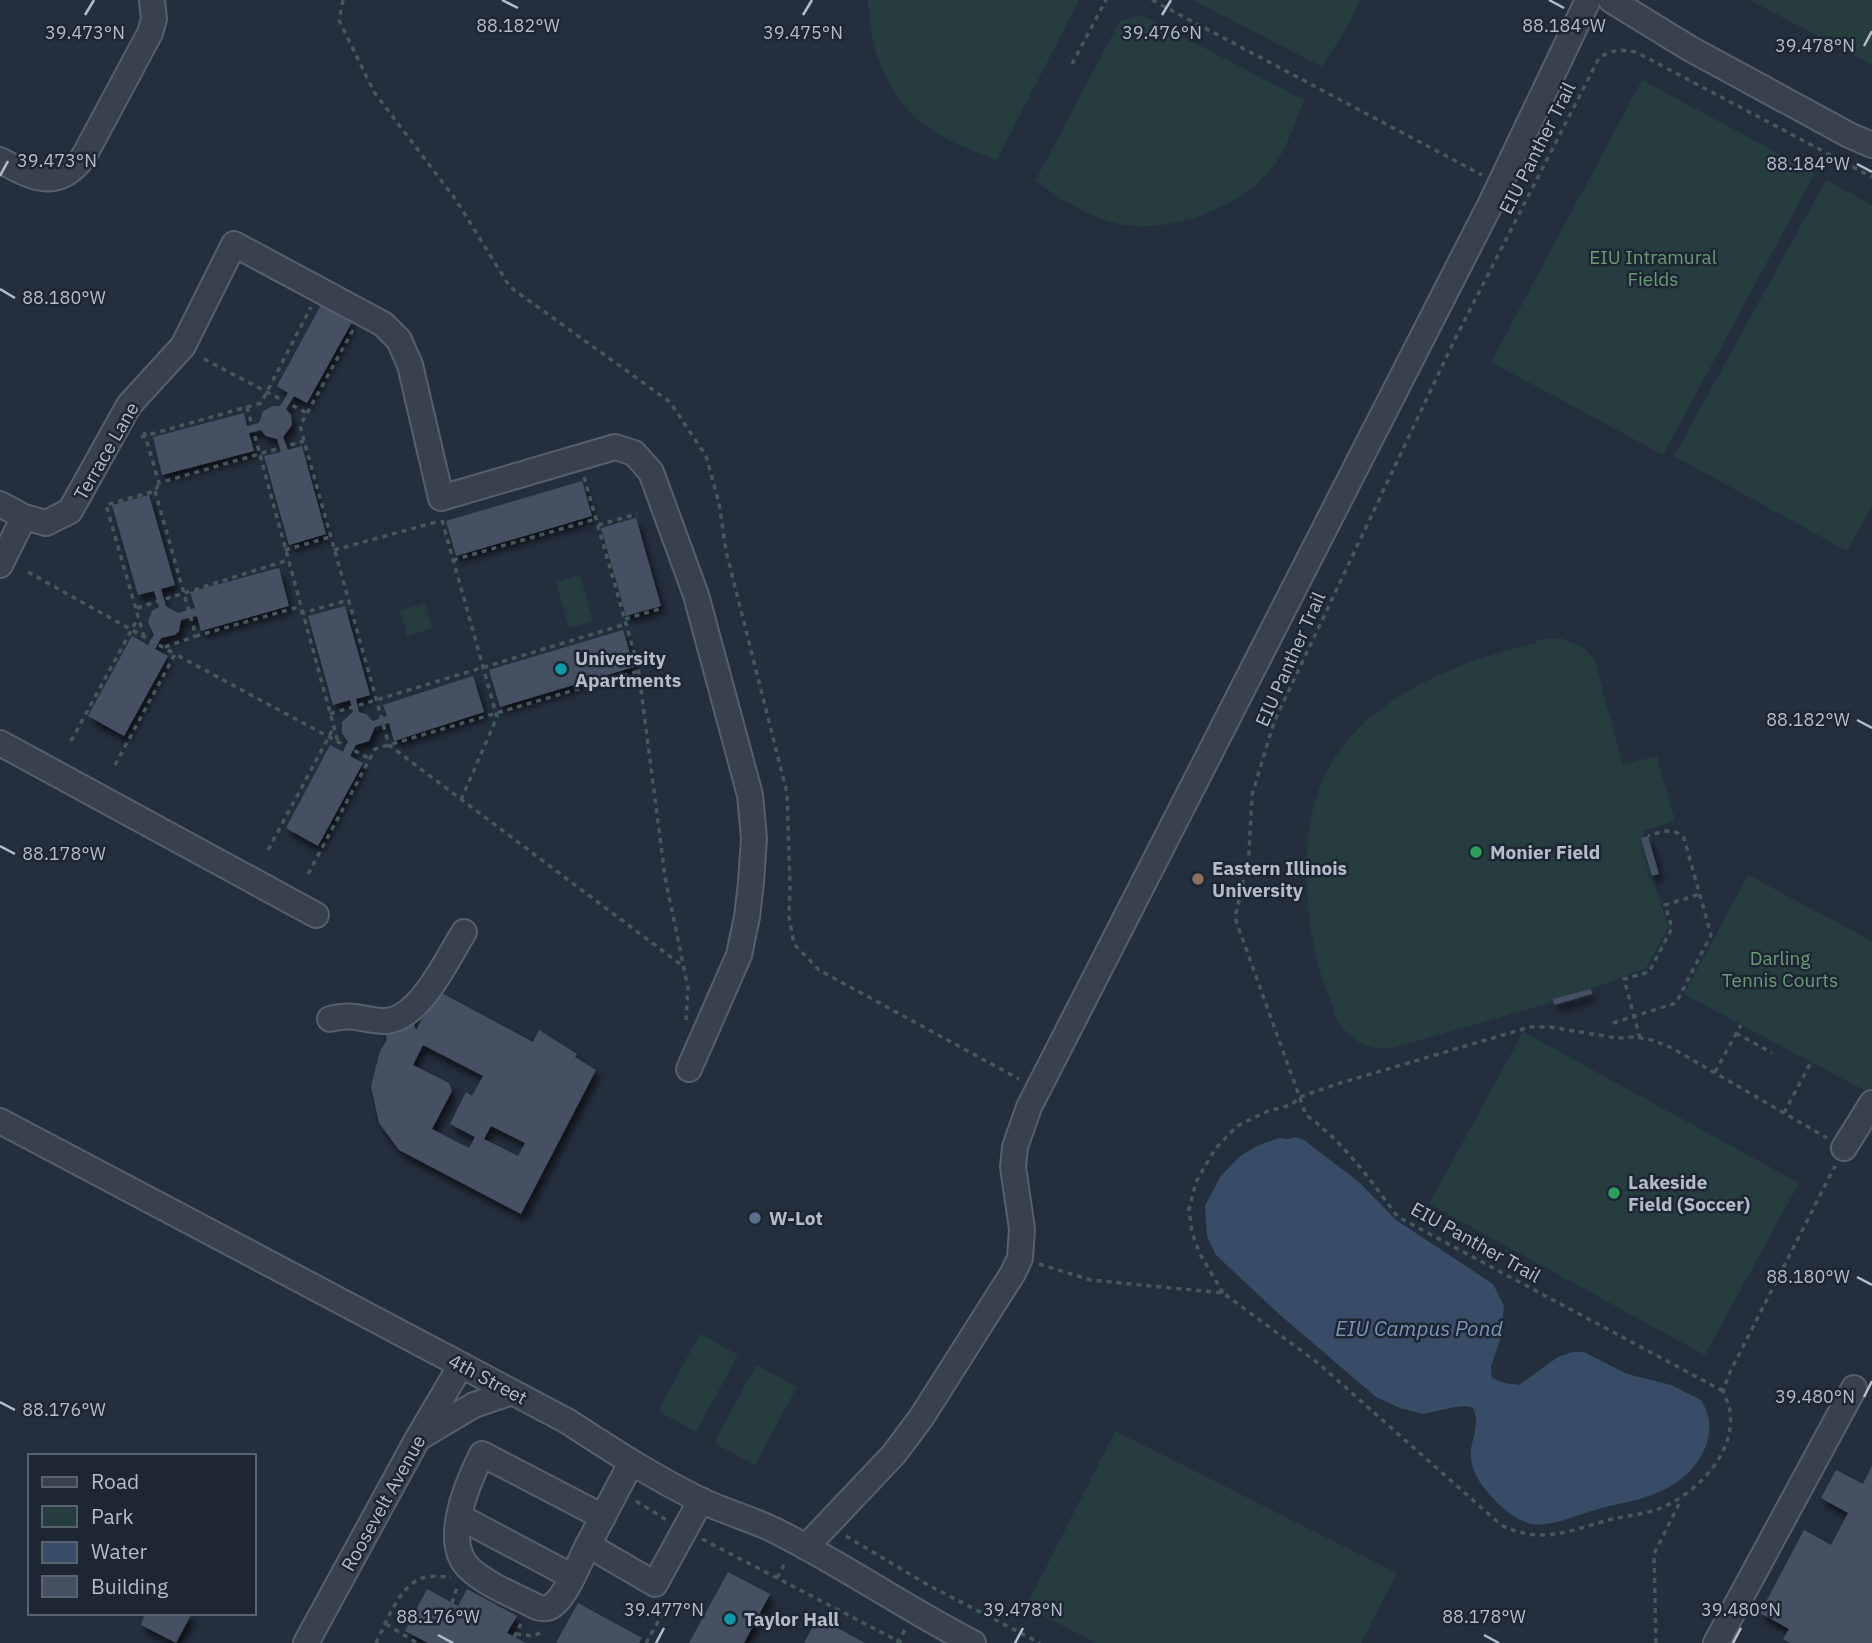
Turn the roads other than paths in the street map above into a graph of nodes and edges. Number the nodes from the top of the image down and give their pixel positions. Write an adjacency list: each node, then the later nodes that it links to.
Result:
1 (152, 0): 5 (street)
2 (1588, 0): 26 (street)
3 (1611, 0): 4 (street)
4 (1872, 145)
5 (0, 160)
6 (0, 504): 7 (street, Terrace Lane)
7 (24, 517): 8 (street); 13 (street, Terrace Lane)
8 (0, 565)
9 (0, 743): 10 (street)
10 (316, 915)
11 (464, 932): 12 (street)
12 (330, 1019)
13 (689, 1069)
14 (1872, 1103): 16 (street)
15 (0, 1121): 17 (street, 4th Street)
16 (1844, 1148)
17 (461, 1365): 19 (street, 4th Street); 20 (street, Roosevelt Avenue)
18 (1854, 1388): 30 (street)
19 (512, 1392): 20 (street); 21 (street, 4th Street)
20 (418, 1438): 28 (street, Roosevelt Avenue)
21 (631, 1463): 22 (street, 4th Street); 24 (street)
22 (701, 1500): 25 (street); 26 (street, 4th Street)
23 (460, 1517): 24 (street); 27 (street); 27 (street)
24 (603, 1517): 25 (street)
25 (588, 1545): 27 (street)
26 (806, 1547): 29 (street, 4th Street)
27 (572, 1576)
28 (306, 1643)
29 (973, 1643)
30 (1716, 1643)

